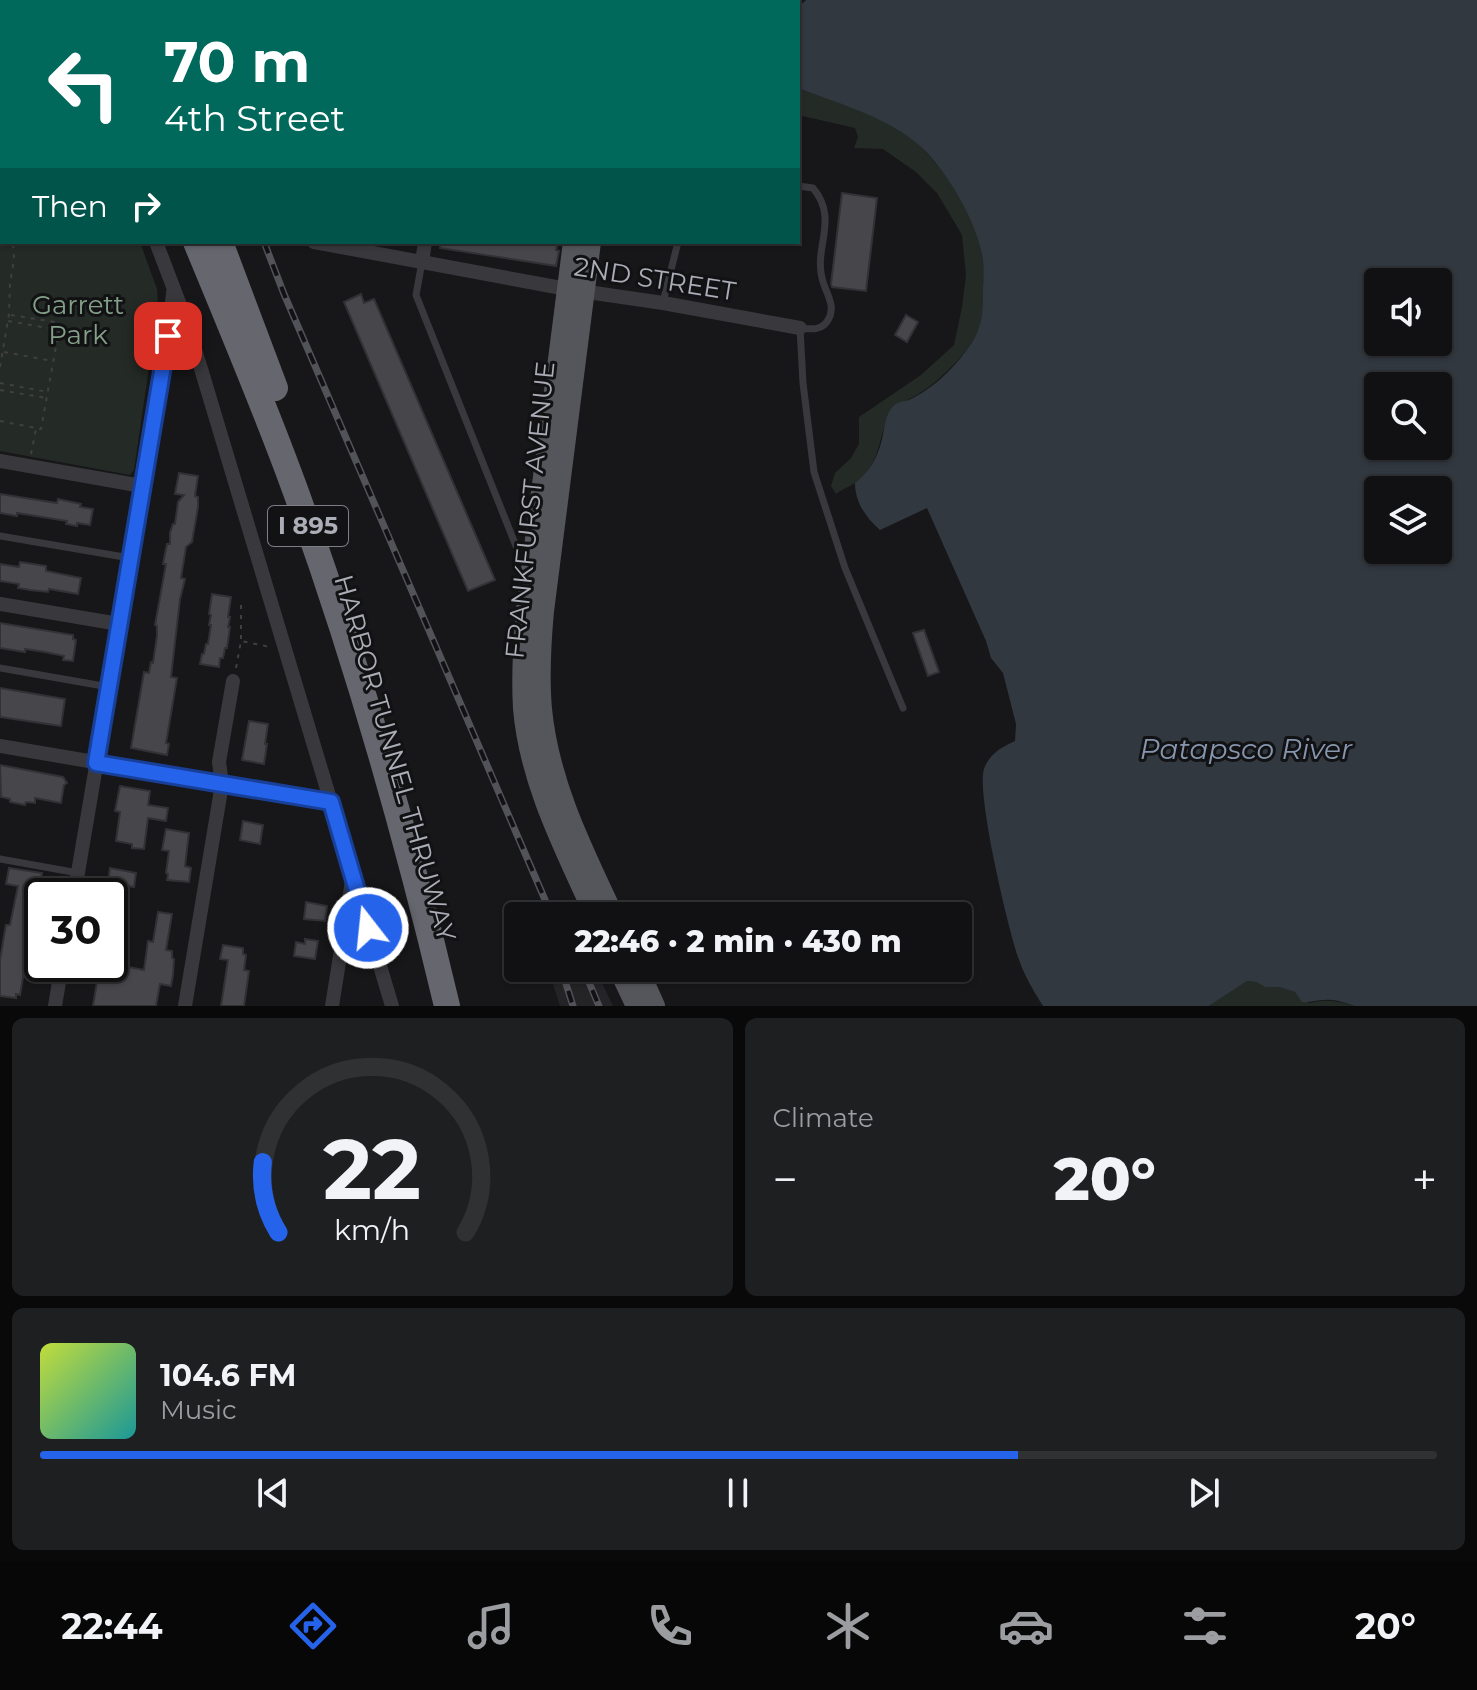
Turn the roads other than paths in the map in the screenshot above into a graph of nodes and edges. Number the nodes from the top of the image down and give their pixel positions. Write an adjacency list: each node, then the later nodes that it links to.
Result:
1 (800, 186): 14 (lane)
2 (157, 244): 11 (street)
3 (197, 244): 43 (highway, HARBOR TUNNEL THRUWAY / I 895)
4 (221, 244): 44 (highway, HARBOR TUNNEL THRUWAY / I 895)
5 (325, 244): 10 (street, 2ND STREET)
6 (425, 244): 10 (street)
7 (574, 244): 12 (main road, FRANKFURST AVENUE)
8 (589, 244): 12 (main road, FRANKFURST AVENUE)
9 (678, 244): 13 (lane)
10 (422, 262): 12 (street, 2ND STREET); 18 (lane)
11 (173, 289): 16 (street); 29 (street)
12 (575, 290): 13 (street, 2ND STREET); 34 (main road, FRANKFURST AVENUE); 35 (main road, FRANKFURST AVENUE)
13 (663, 303): 14 (street, 2ND STREET)
14 (800, 328): 25 (lane)
15 (0, 461): 16 (street)
16 (142, 486): 19 (street)
17 (0, 536): 19 (lane)
18 (516, 546)
19 (130, 558): 21 (street)
20 (0, 604): 21 (street)
21 (119, 624): 24 (street)
22 (0, 668): 24 (lane)
23 (233, 681): 28 (street)
24 (109, 687): 27 (street)
25 (903, 708)
26 (0, 746): 27 (street)
27 (96, 763): 28 (street); 31 (street)
28 (222, 784): 29 (street); 40 (street)
29 (331, 802): 32 (street)
30 (0, 859): 31 (lane)
31 (78, 873): 33 (street)
32 (353, 876): 41 (street); 42 (street)
33 (77, 878)
34 (590, 902)
35 (607, 902)
36 (59, 982): 39 (street)
37 (626, 982): 45 (main road)
38 (643, 982): 46 (main road)
39 (55, 1006)
40 (185, 1006)
41 (332, 1006)
42 (392, 1006)
43 (447, 1006)
44 (464, 1006)
45 (637, 1006)
46 (654, 1006)

